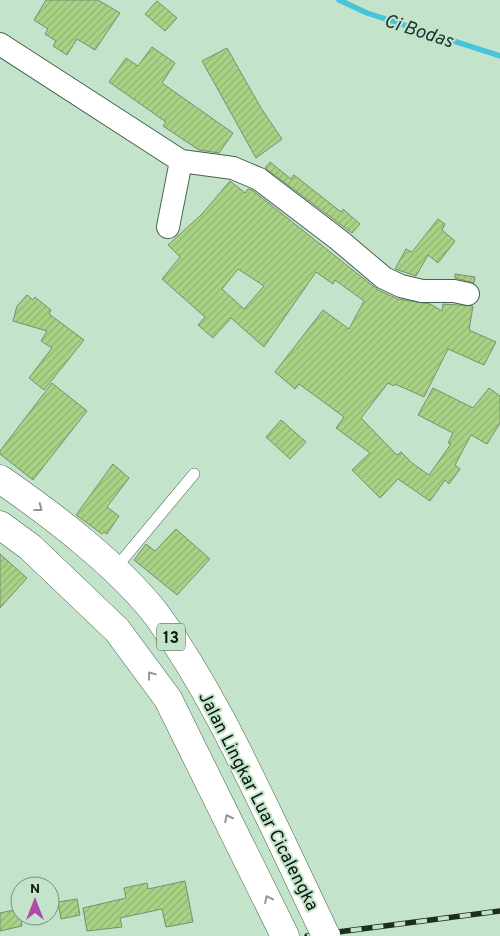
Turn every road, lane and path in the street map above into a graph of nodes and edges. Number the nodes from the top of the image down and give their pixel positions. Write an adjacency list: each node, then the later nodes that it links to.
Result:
1 (0, 44): 2 (street)
2 (181, 161): 3 (street); 4 (street)
3 (168, 227)
4 (468, 294)
5 (194, 474): 8 (lane)
6 (0, 479): 8 (highway, Jalan Lingkar Luar Cicalengka / 13, one-way to 8)
7 (0, 525): 9 (highway, Jalan Lingkar Luar Cicalengka / 13, one-way to 7)
8 (114, 570): 10 (highway, Jalan Lingkar Luar Cicalengka / 13, bridge)
9 (285, 936)
10 (326, 936)

